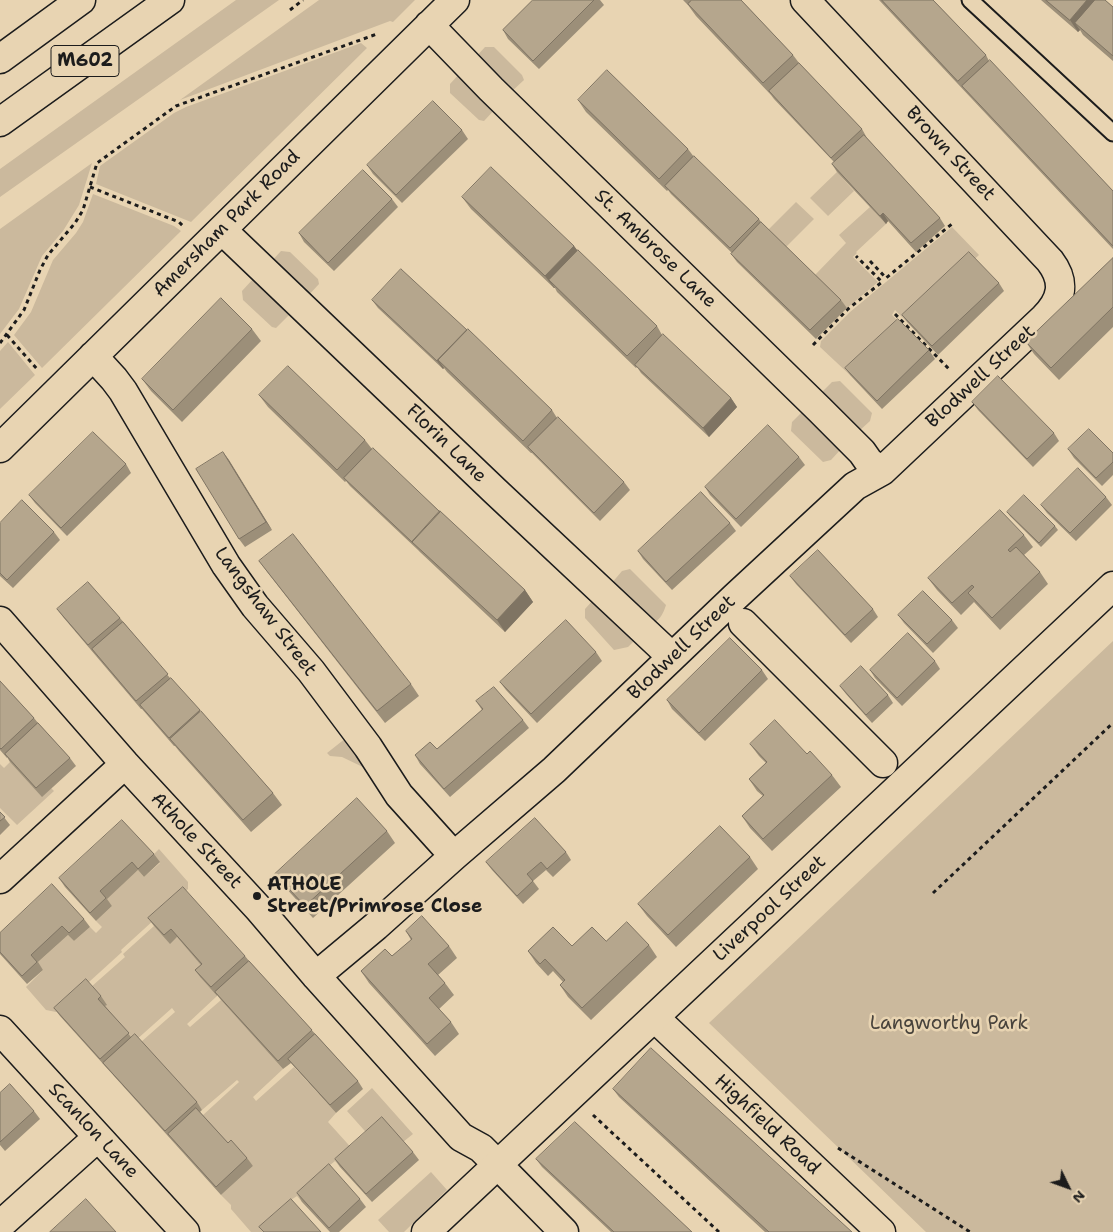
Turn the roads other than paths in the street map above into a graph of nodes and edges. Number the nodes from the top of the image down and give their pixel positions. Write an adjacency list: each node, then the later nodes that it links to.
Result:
1 (82, 0): 7 (main road, M602)
2 (170, 0): 8 (main road, M602)
3 (455, 0): 6 (main road, Amersham Park Road)
4 (805, 0): 11 (main road, Brown Street)
5 (970, 0): 9 (lane)
6 (429, 26): 10 (main road, Amersham Park Road); 14 (main road, St. Ambrose Lane)
7 (0, 58)
8 (0, 122)
9 (1113, 133)
10 (222, 230): 12 (main road, Amersham Park Road); 18 (main road, Florin Lane)
11 (1044, 318): 14 (main road, Blodwell Street)
12 (93, 356): 13 (main road, Amersham Park Road); 21 (main road, Langshaw Street)
13 (0, 448)
14 (882, 470): 18 (main road, Blodwell Street)
15 (1113, 586): 24 (main road, Liverpool Street)
16 (0, 621): 20 (main road, Athole Street)
17 (743, 623): 19 (main road)
18 (672, 657): 21 (main road, Blodwell Street)
19 (883, 763)
20 (125, 764): 22 (main road); 23 (main road, Athole Street)
21 (454, 856): 23 (main road, Blodwell Street)
22 (0, 879)
23 (316, 976): 27 (main road, Athole Street)
24 (655, 1018): 27 (main road, Liverpool Street); 32 (main road, Highfield Road)
25 (0, 1030): 26 (main road, Scanlon Lane)
26 (98, 1137): 28 (main road); 29 (main road, Scanlon Lane)
27 (498, 1165): 30 (main road, Liverpool Street); 31 (main road, Athole Street)
28 (0, 1224)
29 (184, 1232)
30 (426, 1232)
31 (564, 1232)
32 (881, 1232)

